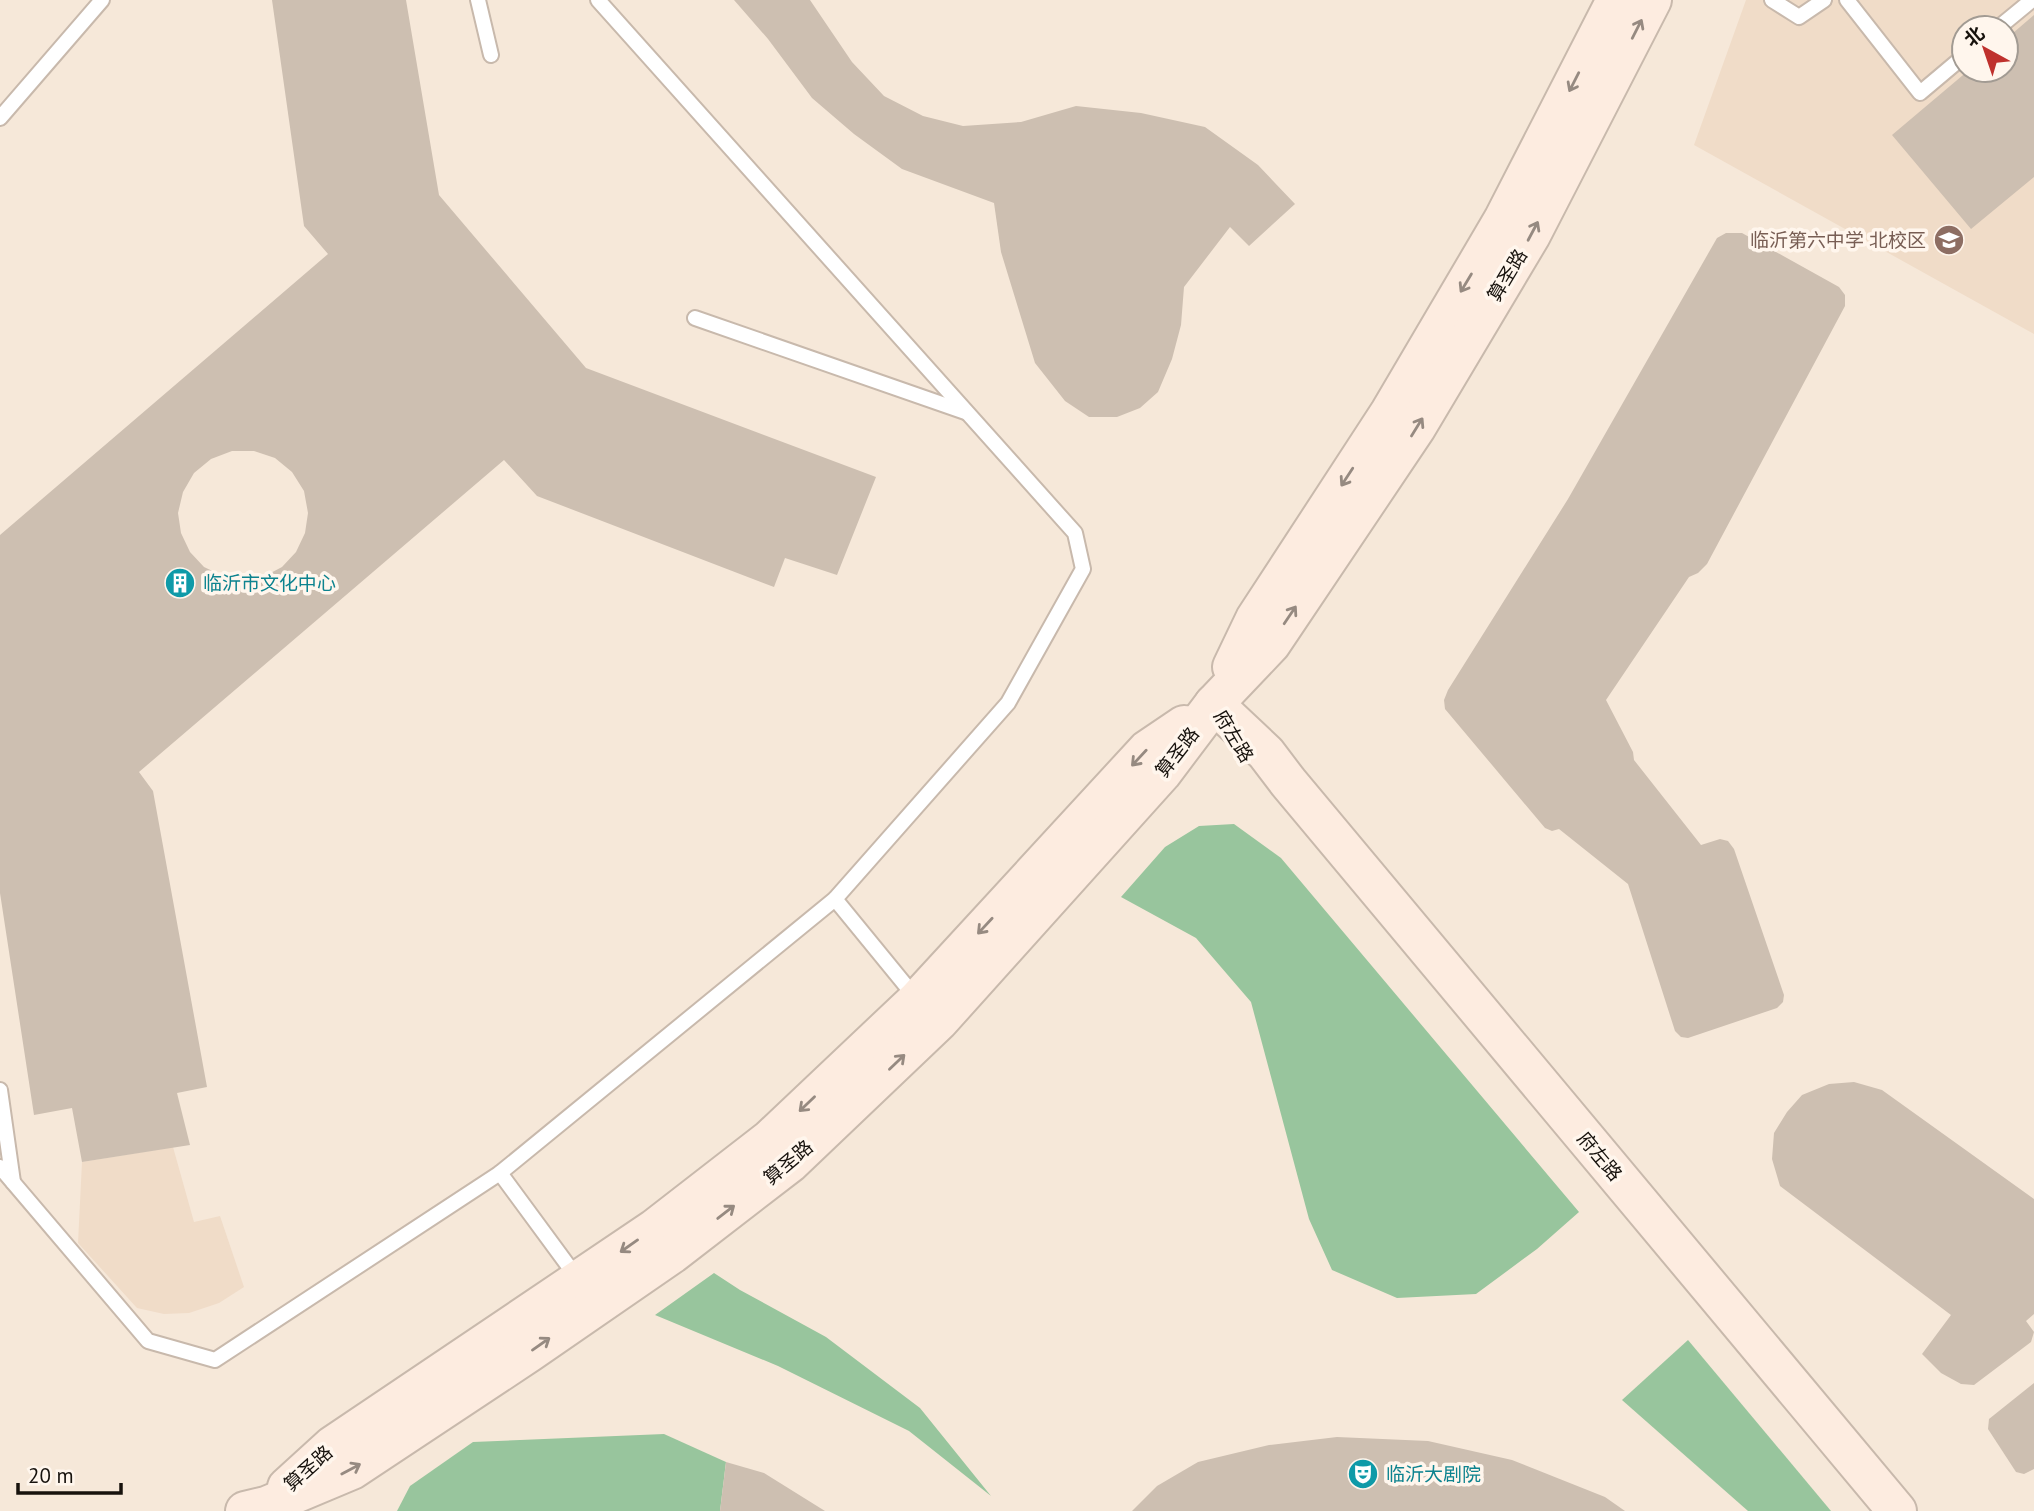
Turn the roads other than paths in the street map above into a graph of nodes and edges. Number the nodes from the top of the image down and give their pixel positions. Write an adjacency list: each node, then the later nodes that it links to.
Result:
1 (102, 0): 13 (lane)
2 (478, 0): 11 (lane)
3 (598, 0): 15 (lane)
4 (1616, 0): 16 (main road, 算圣路, one-way to 16)
5 (1652, 0): 16 (main road, 算圣路, one-way to 5)
6 (1772, 0): 7 (lane)
7 (1824, 0)
8 (1847, 0): 12 (lane)
9 (2032, 0): 10 (lane)
10 (2015, 14)
11 (491, 55)
12 (1950, 68)
13 (0, 118)
14 (695, 318): 15 (lane)
15 (968, 413): 17 (lane)
16 (1214, 704): 18 (main road, 算圣路, one-way to 18); 24 (main road, 算圣路, one-way to 16); 25 (main road, 府左路); 26 (main road, 府左路)
17 (835, 899): 18 (lane); 21 (lane)
18 (917, 1000): 23 (main road, 算圣路, one-way to 23)
19 (0, 1090): 22 (lane)
20 (0, 1167): 22 (lane)
21 (500, 1173): 22 (lane); 23 (lane)
22 (13, 1182)
23 (579, 1280): 24 (main road, 算圣路)
24 (262, 1510)
25 (1875, 1511)
26 (1897, 1511)

